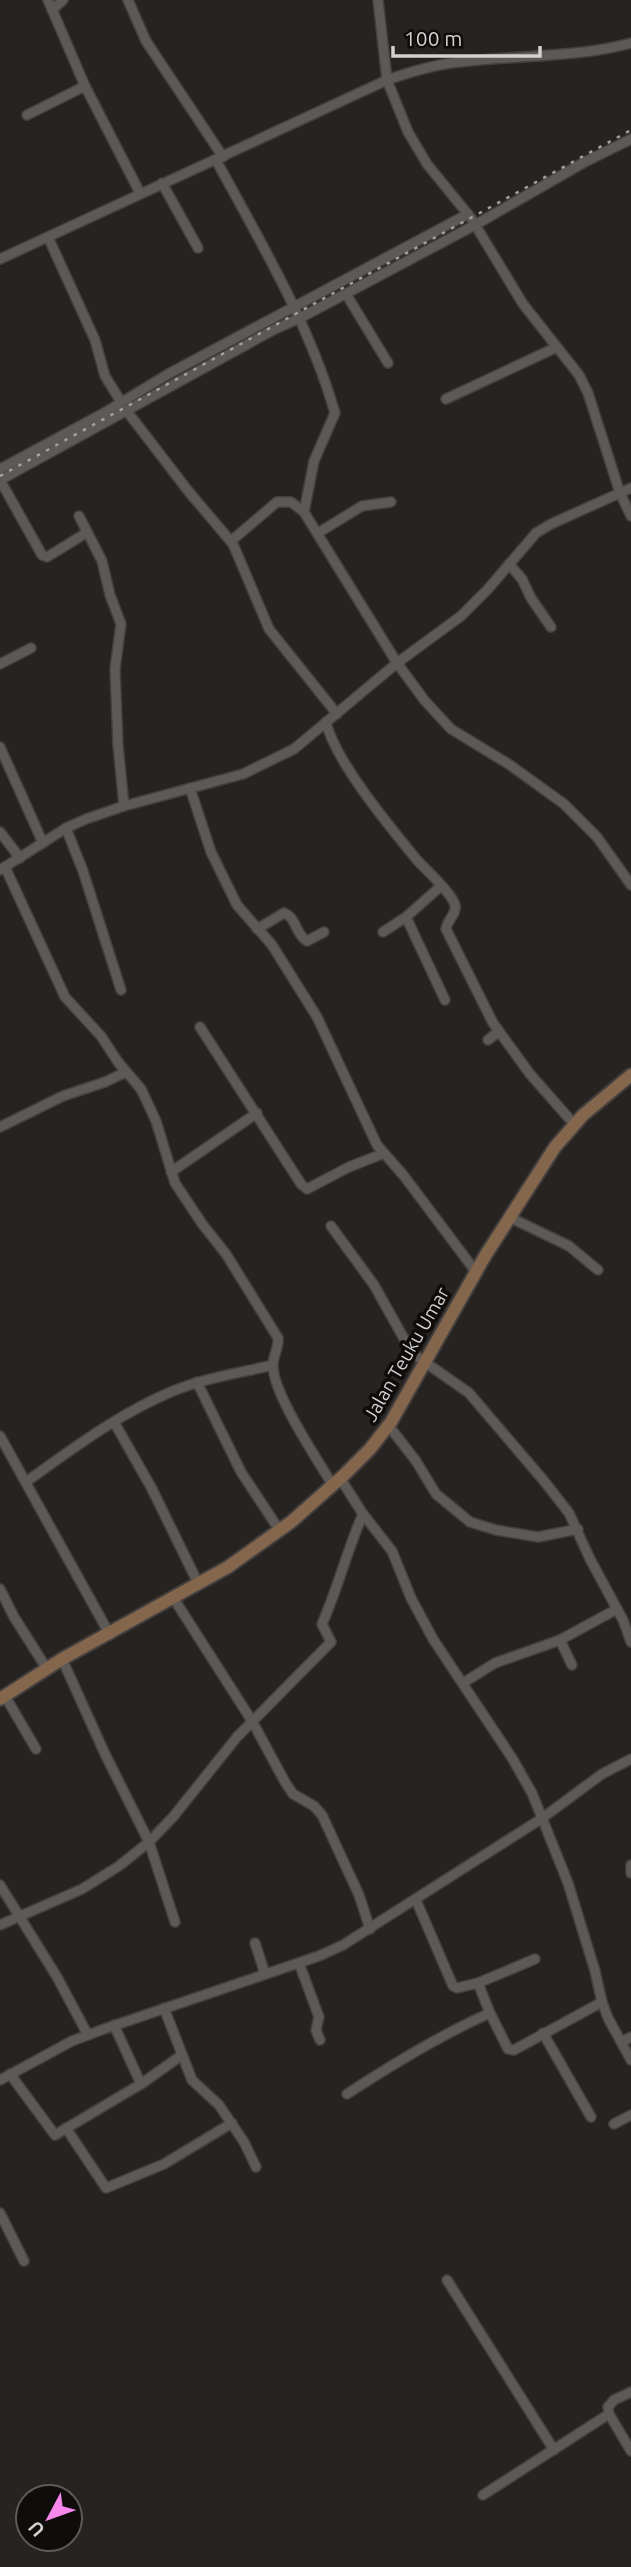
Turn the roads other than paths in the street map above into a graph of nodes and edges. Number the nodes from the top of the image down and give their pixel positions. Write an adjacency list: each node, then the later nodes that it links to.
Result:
1 (48, 0): 5 (street)
2 (63, 0): 5 (street)
3 (128, 0): 11 (street)
4 (378, 0): 7 (street)
5 (52, 10): 8 (street)
6 (631, 43): 7 (street)
7 (387, 80): 11 (street); 14 (street)
8 (85, 86): 9 (street); 13 (street)
9 (27, 115)
10 (631, 139): 15 (street)
11 (219, 159): 12 (street); 20 (street)
12 (162, 183): 13 (street); 17 (street)
13 (140, 193): 16 (street)
14 (468, 214): 15 (street); 20 (street)
15 (475, 225): 19 (street); 22 (street)
16 (48, 237): 18 (street); 25 (street)
17 (198, 248)
18 (0, 259)
19 (346, 294): 21 (street); 23 (street)
20 (295, 306): 21 (street); 25 (street)
21 (300, 318): 25 (street); 31 (street)
22 (556, 347): 24 (street); 29 (street)
23 (388, 363)
24 (446, 399)
25 (124, 406): 26 (street); 27 (street); 36 (street)
26 (0, 469)
27 (0, 480): 34 (street)
28 (631, 488): 29 (street)
29 (620, 493): 33 (street); 37 (street)
30 (391, 502): 35 (street)
31 (304, 512): 35 (street); 36 (street)
32 (79, 516): 34 (street)
33 (631, 516)
34 (86, 533): 46 (street)
35 (318, 533): 40 (street)
36 (230, 541): 42 (street)
37 (509, 564): 38 (street); 40 (street)
38 (551, 627)
39 (31, 648): 41 (street)
40 (397, 663): 42 (street); 52 (street)
41 (0, 664)
42 (337, 714): 43 (street)
43 (326, 722): 45 (street); 53 (street)
44 (0, 747): 49 (street)
45 (190, 788): 46 (street); 55 (street)
46 (124, 806): 47 (street)
47 (66, 828): 49 (street); 58 (street)
48 (0, 832): 50 (street)
49 (43, 843): 50 (street)
50 (20, 858): 51 (street)
51 (3, 869): 63 (street)
52 (631, 885)
53 (441, 886): 54 (street); 61 (street)
54 (406, 917): 57 (street); 59 (street)
55 (257, 929): 56 (street); 68 (street)
56 (324, 932)
57 (383, 932)
58 (121, 990)
59 (445, 1000)
60 (200, 1027): 65 (street)
61 (499, 1031): 62 (street); 66 (street)
62 (488, 1040)
63 (126, 1072): 67 (street); 69 (street)
64 (631, 1075): 66 (main road, Jalan Teuku Umar)
65 (257, 1114): 68 (street); 69 (street)
66 (574, 1124): 70 (main road, Jalan Teuku Umar)
67 (0, 1127)
68 (382, 1154): 73 (street)
69 (170, 1172): 75 (street)
70 (509, 1217): 72 (street); 73 (main road, Jalan Teuku Umar)
71 (331, 1226): 74 (street)
72 (598, 1270)
73 (476, 1272): 74 (main road, Jalan Teuku Umar)
74 (426, 1362): 78 (main road, Jalan Teuku Umar); 84 (street)
75 (273, 1365): 76 (street); 81 (street)
76 (197, 1382): 77 (street); 85 (street)
77 (114, 1422): 82 (street); 86 (street)
78 (389, 1426): 81 (main road, Jalan Teuku Umar); 84 (street)
79 (0, 1436): 80 (street)
80 (4, 1453): 82 (street)
81 (336, 1481): 83 (street); 85 (main road, Jalan Teuku Umar)
82 (26, 1482): 92 (street)
83 (363, 1514): 98 (street); 100 (street)
84 (578, 1529): 89 (street)
85 (279, 1531): 86 (main road, Jalan Teuku Umar)
86 (199, 1585): 88 (main road, Jalan Teuku Umar)
87 (0, 1589): 97 (street)
88 (174, 1599): 92 (main road, Jalan Teuku Umar); 100 (street)
89 (617, 1609): 91 (street); 93 (street)
90 (631, 1614): 91 (street)
91 (623, 1620): 94 (street)
92 (110, 1635): 95 (main road, Jalan Teuku Umar)
93 (560, 1640): 96 (street); 98 (street)
94 (631, 1642)
95 (62, 1660): 97 (main road, Jalan Teuku Umar); 104 (street)
96 (572, 1665)
97 (47, 1670): 99 (main road, Jalan Teuku Umar)
98 (463, 1683): 103 (street)
99 (2, 1698): 101 (street)
100 (252, 1721): 104 (street); 112 (street)
101 (36, 1749)
102 (631, 1759): 103 (street)
103 (541, 1819): 108 (street); 118 (street)
104 (149, 1842): 109 (street); 110 (street)
105 (631, 1865): 106 (street)
106 (631, 1872)
107 (0, 1885): 109 (street)
108 (416, 1900): 112 (street); 117 (street)
109 (22, 1916): 111 (street); 123 (street)
110 (175, 1922)
111 (0, 1925)
112 (370, 1928): 115 (street)
113 (255, 1943): 116 (street)
114 (535, 1959): 117 (street)
115 (299, 1962): 116 (street); 125 (street)
116 (265, 1974): 119 (street)
117 (478, 1983): 120 (street)
118 (602, 2002): 122 (street); 126 (street)
119 (164, 2008): 121 (street); 127 (street)
120 (490, 2012): 122 (street); 132 (street)
121 (114, 2025): 123 (street); 131 (street)
122 (543, 2034): 134 (street)
123 (88, 2035): 129 (street)
124 (631, 2037): 126 (street)
125 (320, 2040)
126 (621, 2042): 128 (street)
127 (182, 2055): 131 (street); 135 (street)
128 (631, 2060)
129 (10, 2074): 130 (street); 137 (street)
130 (0, 2080)
131 (141, 2084): 137 (street)
132 (347, 2094)
133 (631, 2115): 136 (street)
134 (591, 2117)
135 (232, 2123): 137 (street); 138 (street)
136 (614, 2124)
137 (66, 2128)
138 (256, 2167)
139 (0, 2213): 140 (street)
140 (24, 2261)
141 (447, 2280): 144 (street)
142 (631, 2392): 143 (street)
143 (610, 2414): 144 (street); 145 (street)
144 (554, 2451): 146 (street)
145 (631, 2451)
146 (483, 2495)

